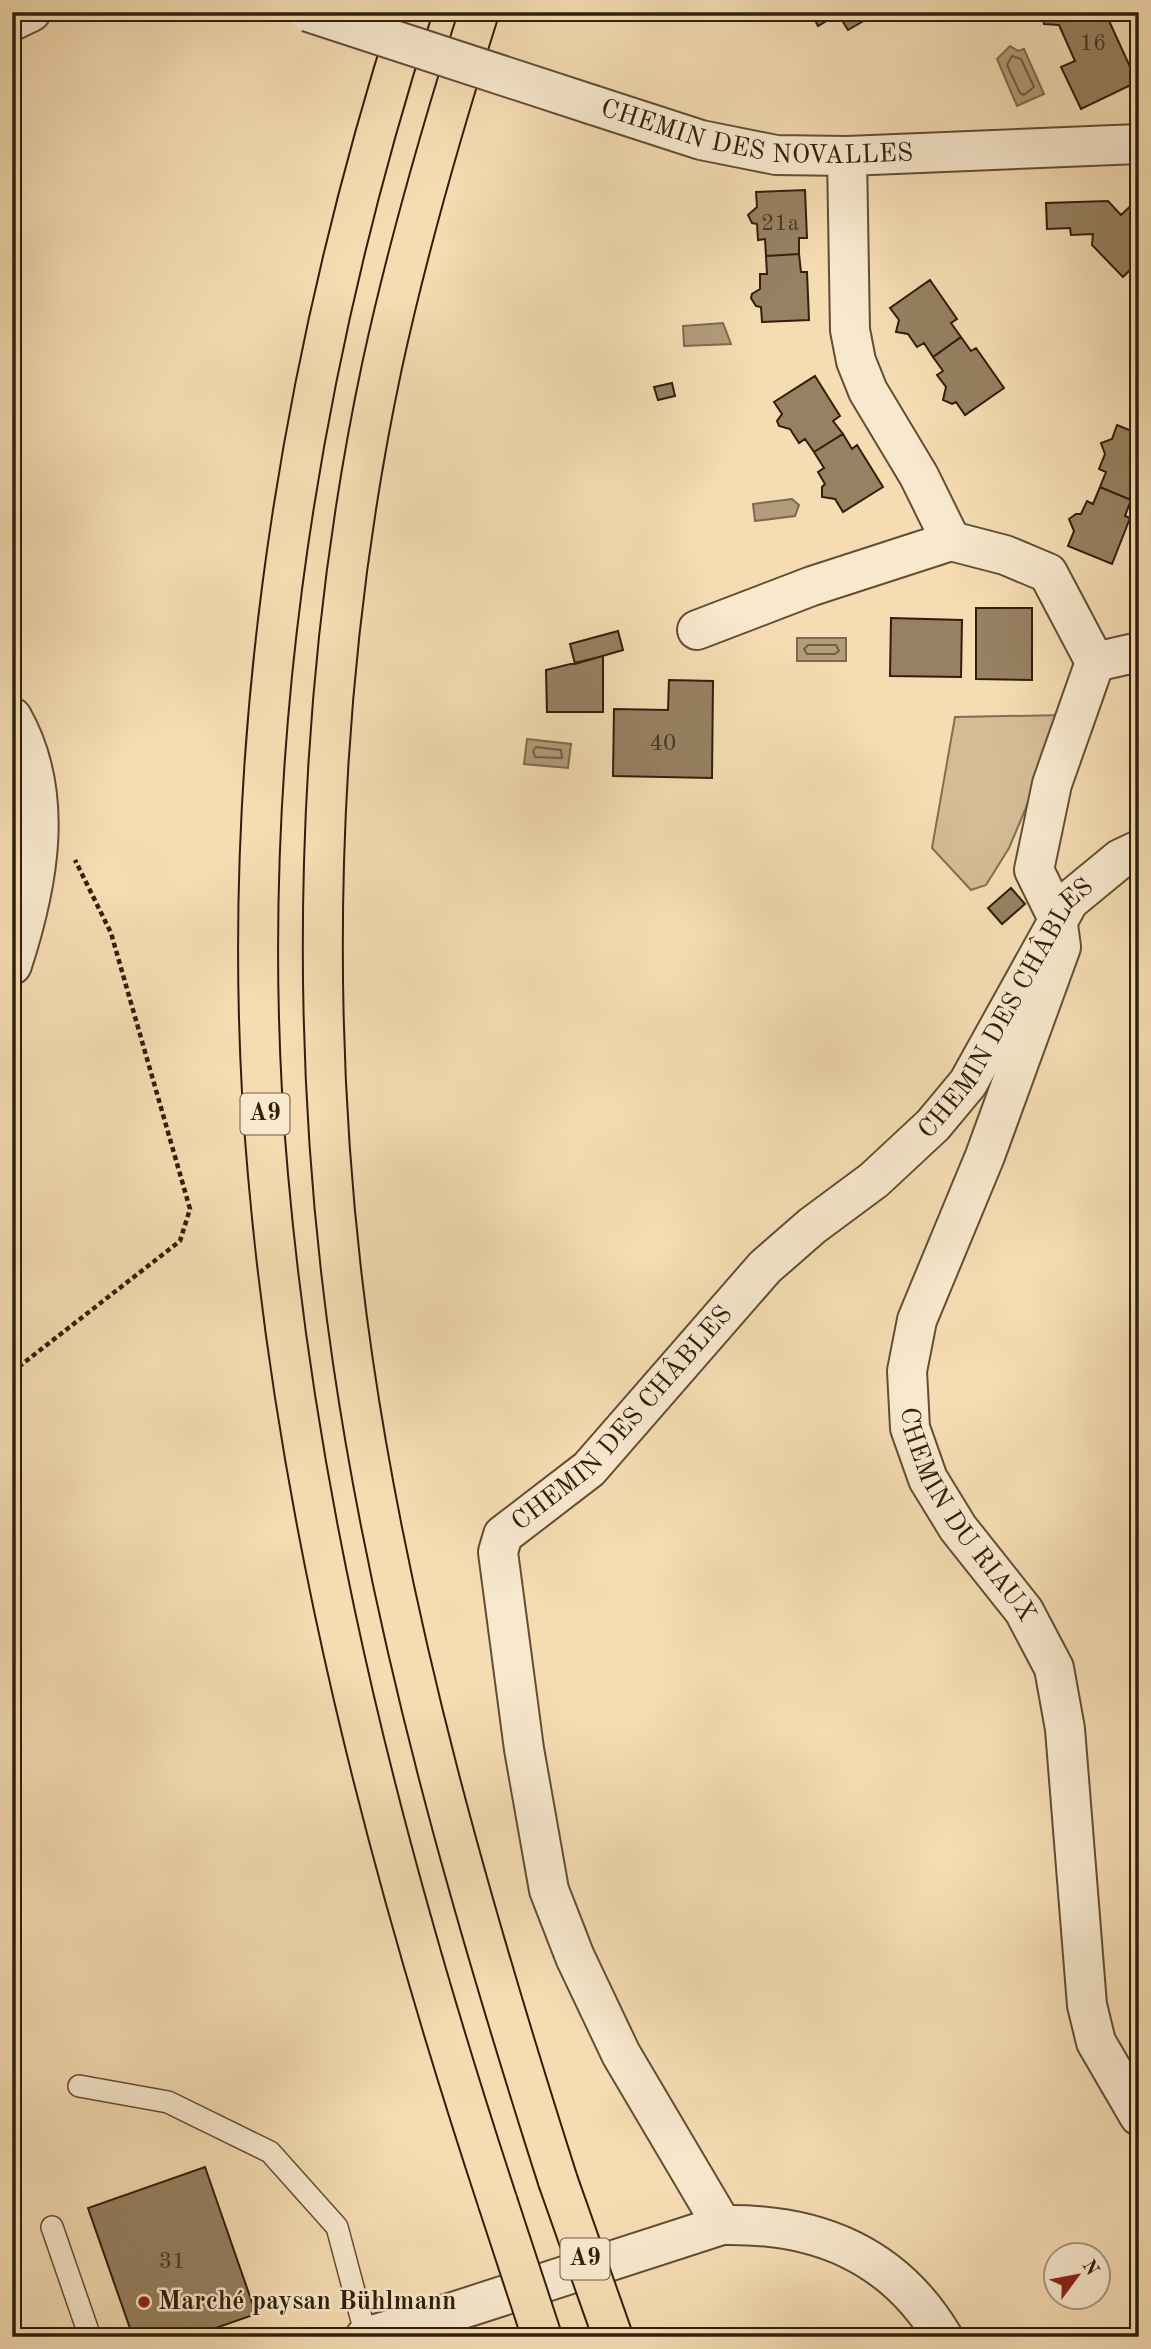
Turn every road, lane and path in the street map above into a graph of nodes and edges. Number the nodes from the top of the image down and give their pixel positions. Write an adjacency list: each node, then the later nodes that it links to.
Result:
1 (31, 12): 5 (street)
2 (308, 12): 7 (street, CHEMIN DES NOVALLES, bridge)
3 (412, 12): 24 (highway, A9, bridge)
4 (479, 12): 25 (highway, A9, bridge)
5 (12, 21)
6 (1139, 144): 7 (street, CHEMIN DES NOVALLES)
7 (847, 156): 8 (street)
8 (951, 541): 9 (street); 11 (street)
9 (697, 630)
10 (1139, 652): 11 (street)
11 (1095, 662): 15 (street)
12 (12, 717): 16 (street)
13 (1139, 850): 15 (street, CHEMIN DES CHÂBLES)
14 (71, 852): 17 (path)
15 (1057, 917): 19 (street, CHEMIN DU RIAUX); 20 (street, CHEMIN DES CHÂBLES)
16 (12, 965)
17 (12, 1372)
18 (79, 2086): 23 (lane)
19 (1139, 2116)
20 (722, 2225): 23 (street); 26 (street)
21 (52, 2227): 22 (lane)
22 (90, 2337)
23 (366, 2337)
24 (542, 2337)
25 (612, 2337)
26 (943, 2337)

